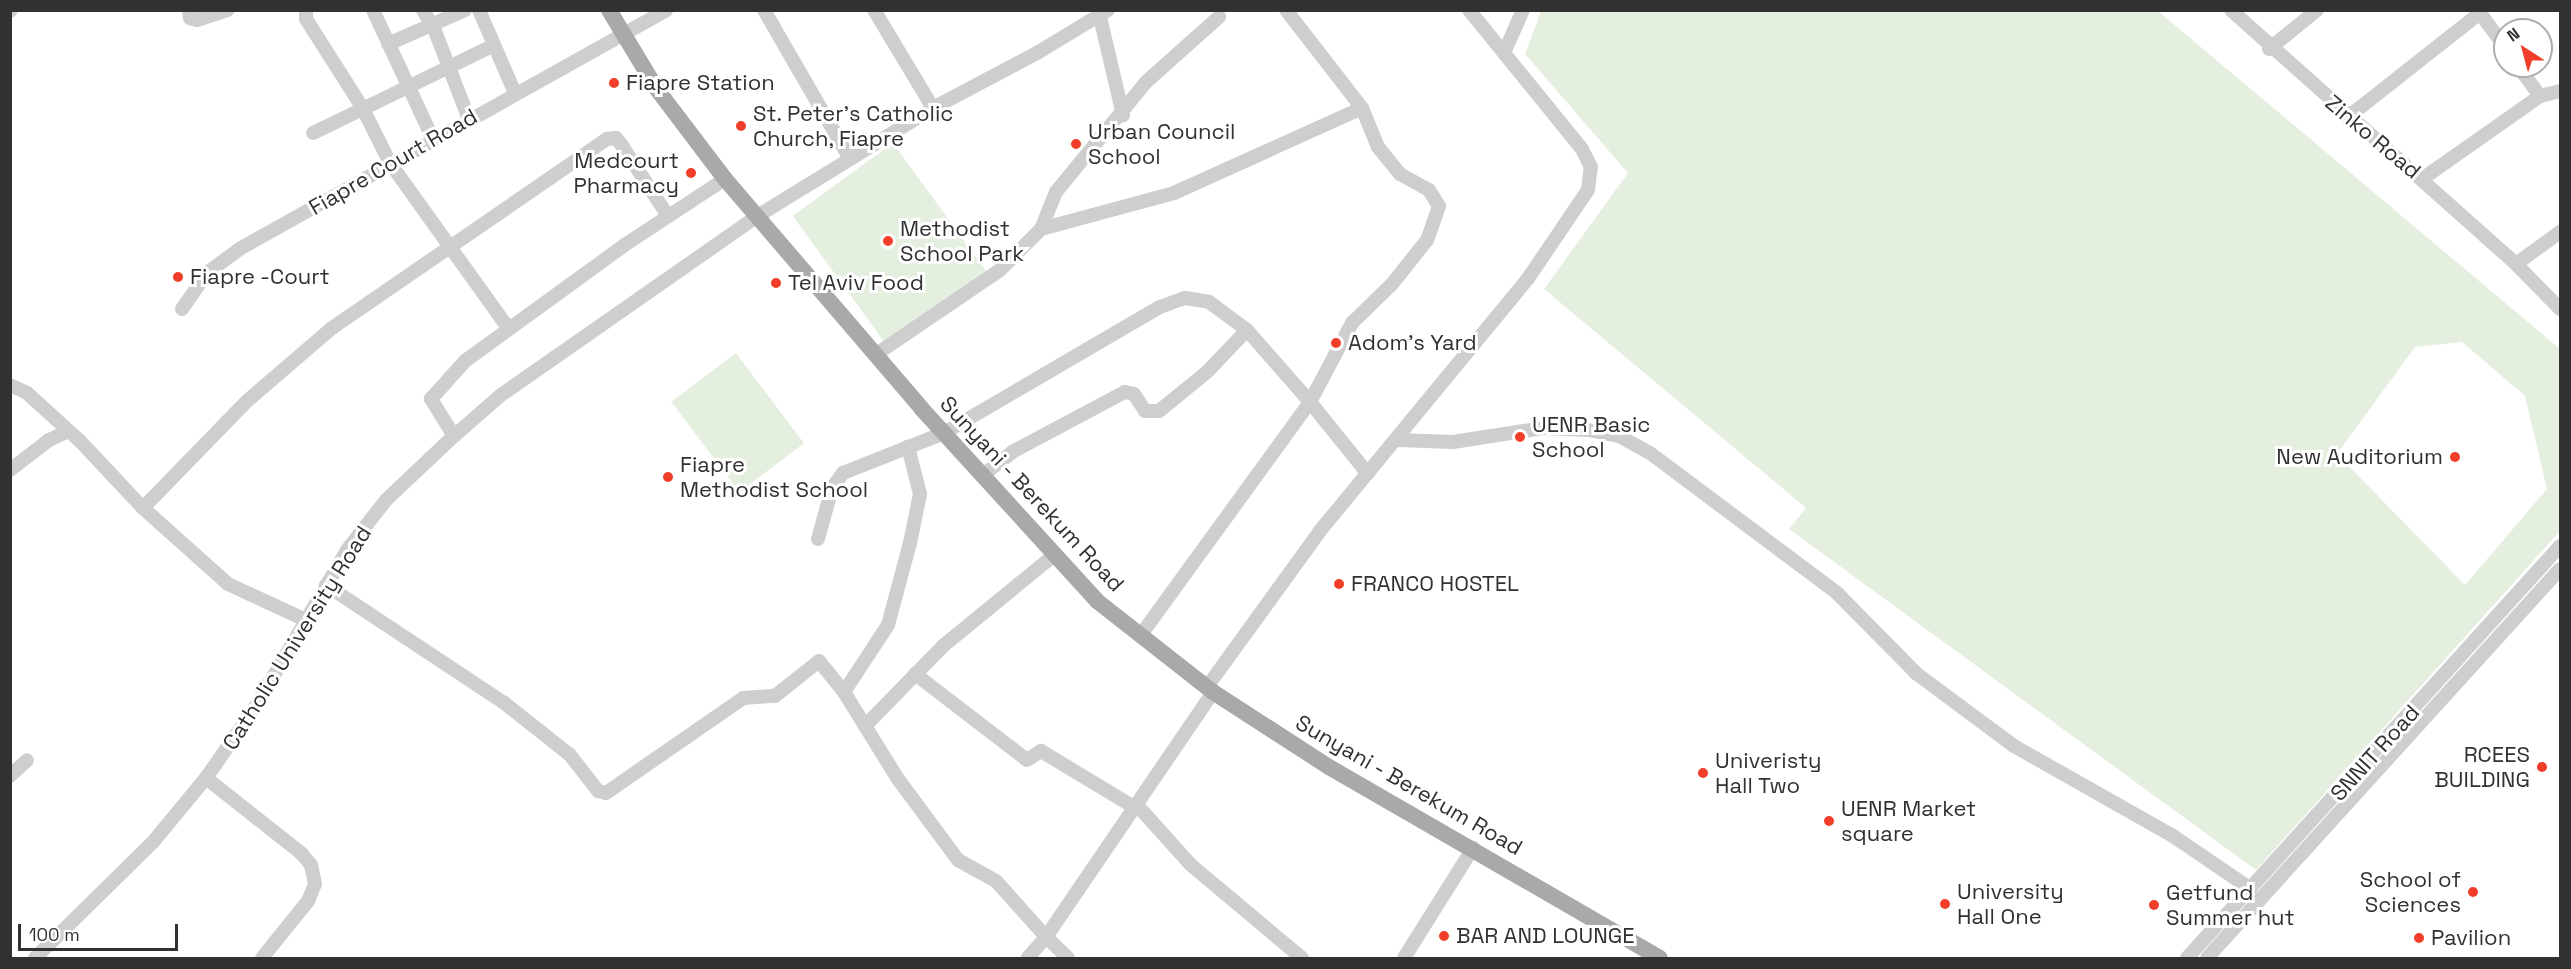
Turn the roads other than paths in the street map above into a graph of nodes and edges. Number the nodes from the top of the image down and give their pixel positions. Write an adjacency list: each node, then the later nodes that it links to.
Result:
1 (189, 10): 2 (street)
2 (226, 10)
3 (306, 10): 33 (street)
4 (373, 10): 23 (street)
5 (423, 10): 20 (street)
6 (465, 10): 20 (street)
7 (479, 10): 24 (street)
8 (609, 10): 22 (main road, Sunyani - Berekum Road)
9 (666, 10): 22 (street, Fiapre Court Road)
10 (764, 10): 41 (street)
11 (874, 10): 34 (street)
12 (1286, 10): 35 (street)
13 (1469, 10): 26 (street)
14 (1522, 10): 26 (street)
15 (2231, 10): 25 (street, Zinko Road)
16 (2317, 10): 25 (street)
17 (2482, 12): 21 (street); 37 (street)
18 (1104, 14): 34 (street, Catholic University Road); 36 (street)
19 (1219, 17): 36 (street)
20 (431, 25): 23 (street); 27 (street)
21 (2493, 29)
22 (622, 37): 31 (street, Fiapre Court Road); 43 (main road, Sunyani - Berekum Road)
23 (388, 44): 29 (street)
24 (494, 45): 27 (street); 31 (street)
25 (2270, 49): 37 (street, Zinko Road)
26 (1504, 53): 61 (street)
27 (449, 66): 29 (street); 38 (street)
28 (2527, 78): 32 (street)
29 (407, 86): 33 (street); 40 (street)
30 (2560, 91): 32 (street)
31 (515, 93): 38 (street, Fiapre Court Road)
32 (2540, 96): 44 (street)
33 (362, 107): 39 (street); 42 (street)
34 (933, 108): 41 (street, Catholic University Road)
35 (1362, 108): 47 (street); 57 (street)
36 (1123, 115): 47 (street)
37 (2348, 117): 44 (street, Zinko Road)
38 (469, 119): 40 (street, Fiapre Court Road)
39 (313, 133)
40 (433, 139): 42 (street, Fiapre Court Road)
41 (850, 159): 46 (street, Catholic University Road)
42 (390, 163): 49 (street); 51 (street, Fiapre Court Road)
43 (725, 179): 45 (street); 46 (main road, Sunyani - Berekum Road)
44 (2422, 179): 50 (street, Zinko Road)
45 (668, 216): 49 (street); 53 (street)
46 (756, 217): 55 (main road, Sunyani - Berekum Road); 60 (street, Catholic University Road)
47 (1041, 229): 55 (street)
48 (2560, 232): 50 (street)
49 (450, 245): 53 (street); 66 (street)
50 (2516, 264): 52 (street, Zinko Road)
51 (182, 309)
52 (2560, 309)
53 (509, 329): 60 (street)
54 (1247, 330): 57 (street); 59 (street); 65 (street)
55 (875, 355): 59 (main road, Sunyani - Berekum Road)
56 (10, 385): 58 (street)
57 (1310, 402): 64 (street); 73 (street)
58 (66, 432): 63 (street); 66 (street)
59 (944, 433): 62 (street); 65 (main road, Sunyani - Berekum Road)
60 (454, 436): 71 (street, Catholic University Road)
61 (1397, 440): 64 (street); 85 (street)
62 (908, 447): 67 (street); 76 (street)
63 (10, 470)
64 (1368, 474): 75 (street)
65 (983, 475): 69 (main road, Sunyani - Berekum Road)
66 (143, 508): 72 (street)
67 (818, 539)
68 (2560, 546): 79 (street, SNNIT Road)
69 (1053, 556): 73 (main road, Sunyani - Berekum Road); 74 (street)
70 (2560, 570): 79 (street, SNNIT Road)
71 (326, 585): 72 (street, Catholic University Road); 76 (street)
72 (306, 620): 82 (street, Catholic University Road)
73 (1140, 636): 75 (main road, Sunyani - Berekum Road)
74 (915, 674): 77 (street); 83 (street)
75 (1210, 690): 83 (street); 84 (main road, Sunyani - Berekum Road)
76 (844, 692): 77 (street)
77 (865, 726): 86 (street)
78 (27, 760): 80 (street)
79 (2376, 762): 81 (street, SNNIT Road)
80 (10, 776)
81 (2362, 777): 85 (street, SNNIT Road); 96 (street, SNNIT Road)
82 (206, 778): 88 (street, Catholic University Road); 89 (street)
83 (1135, 806): 86 (street); 92 (street)
84 (1473, 848): 87 (main road, Sunyani - Berekum Road); 93 (street)
85 (2250, 889): 95 (street, SNNIT Road)
86 (1046, 937): 90 (street); 91 (street)
87 (1640, 954): 94 (main road, Sunyani - Berekum Road)
88 (42, 956)
89 (271, 956)
90 (1028, 958)
91 (1068, 958)
92 (1302, 958)
93 (1404, 958)
94 (1660, 958)
95 (2187, 958)
96 (2208, 958)

